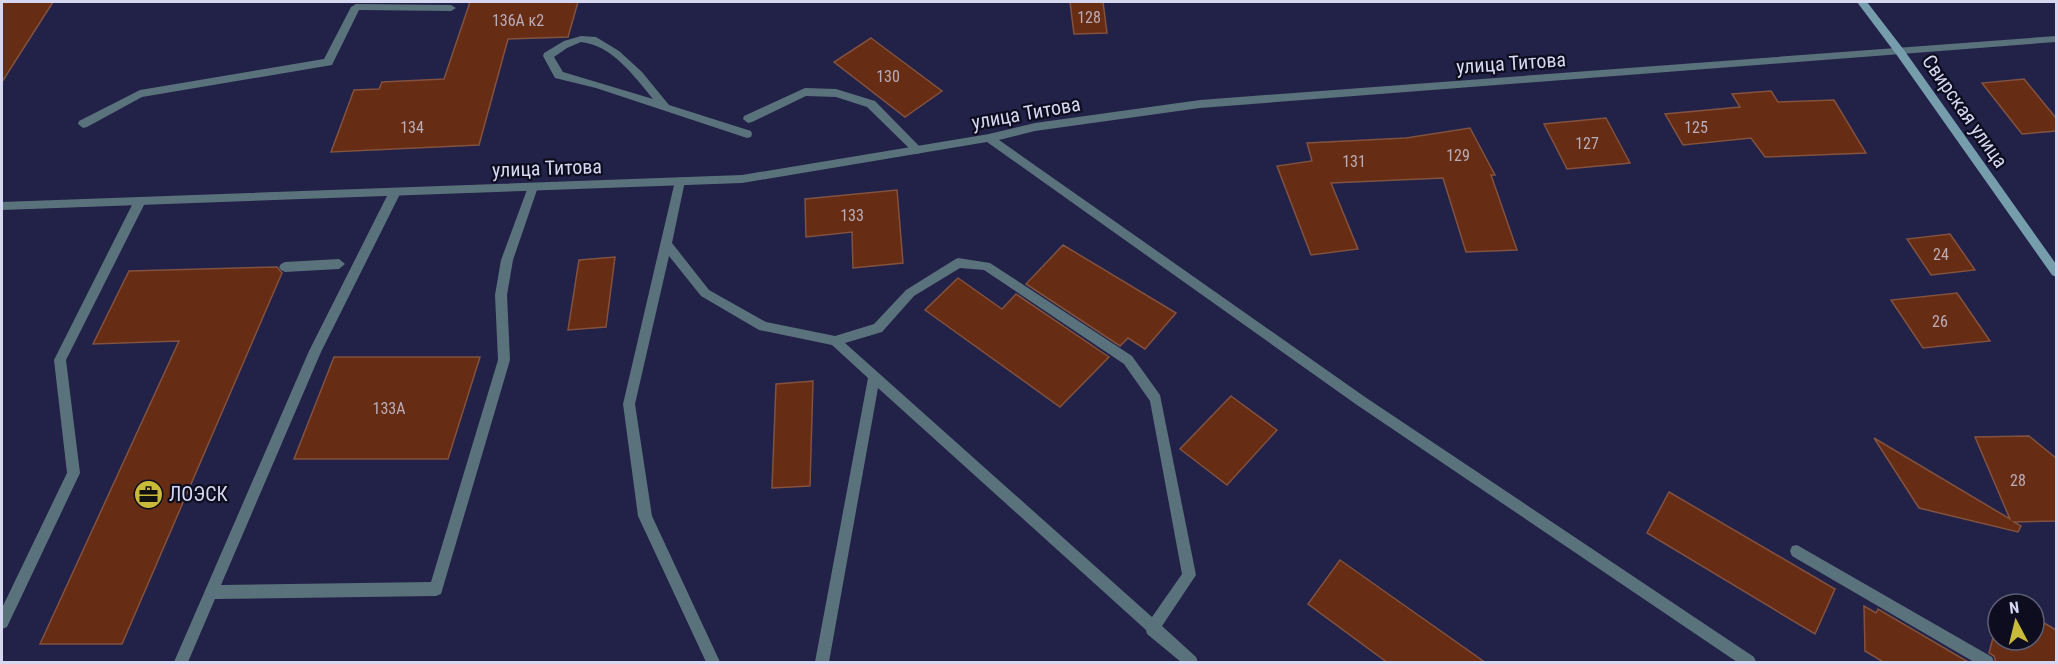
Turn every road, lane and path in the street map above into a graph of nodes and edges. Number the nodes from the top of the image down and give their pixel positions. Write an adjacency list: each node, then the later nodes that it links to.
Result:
1 (1862, 2): 4 (street, Свирская улица)
2 (451, 8): 7 (street)
3 (2056, 39): 4 (street, улица Титова)
4 (1900, 52): 9 (street, улица Титова); 19 (street, Свирская улица)
5 (665, 106): 5 (street); 8 (street)
6 (748, 119): 10 (street)
7 (83, 124)
8 (747, 134)
9 (989, 138): 10 (street, улица Титова); 30 (street)
10 (918, 150): 11 (street, улица Титова)
11 (680, 181): 12 (street, улица Титова); 16 (street)
12 (532, 187): 13 (street, улица Титова); 23 (street)
13 (395, 192): 14 (street, улица Титова); 23 (street)
14 (140, 201): 15 (street, улица Титова); 24 (street)
15 (2, 206)
16 (666, 244): 20 (street); 27 (street)
17 (339, 264): 18 (street)
18 (285, 267)
19 (2056, 272)
20 (835, 341): 21 (street); 25 (street)
21 (874, 377): 25 (street); 28 (street)
22 (1797, 551): 31 (street)
23 (211, 592): 26 (street)
24 (2, 622)
25 (1152, 629): 29 (street)
26 (181, 663)
27 (713, 663)
28 (822, 663)
29 (1191, 663)
30 (1749, 663)
31 (1987, 663)

